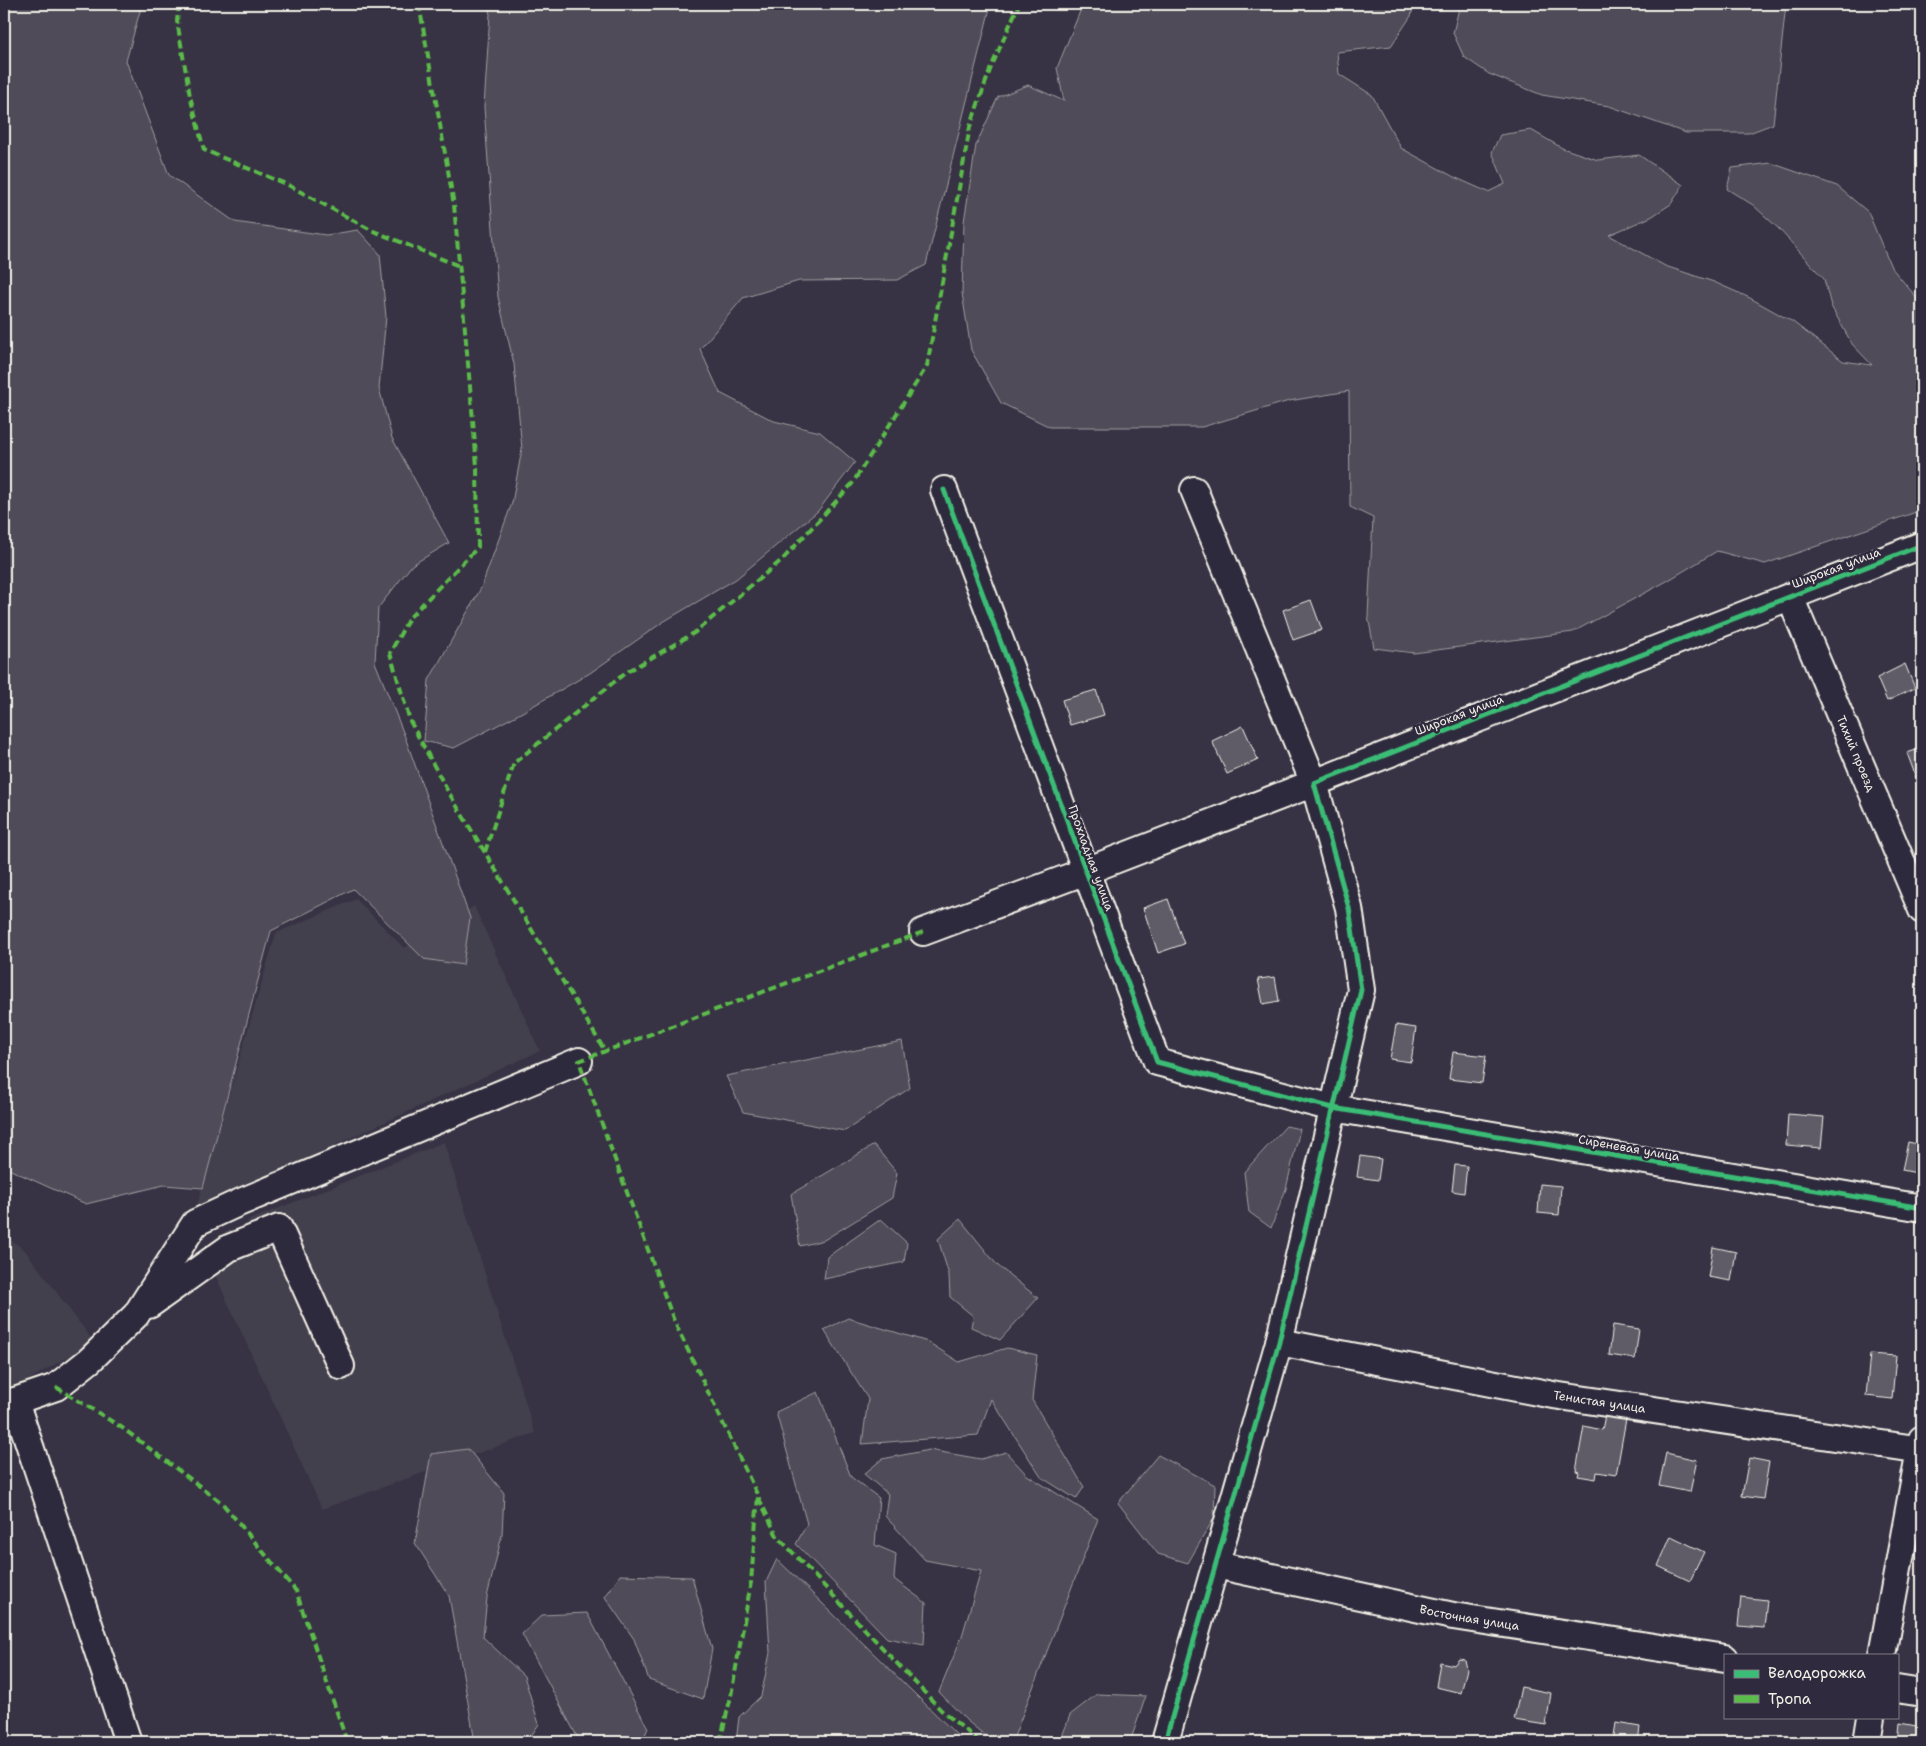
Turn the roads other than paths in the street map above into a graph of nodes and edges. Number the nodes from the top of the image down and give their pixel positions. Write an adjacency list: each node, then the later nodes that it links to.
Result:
1 (944, 490): 6 (street, Прохладная улица)
2 (1194, 490): 5 (street)
3 (1922, 545): 4 (street, Широкая улица)
4 (1790, 597): 5 (street, Широкая улица); 7 (street, Тихий проезд)
5 (1314, 782): 6 (street, Широкая улица); 10 (street)
6 (1086, 872): 8 (street, Широкая улица); 10 (street, Прохладная улица)
7 (1922, 910)
8 (922, 932)
9 (579, 1061): 12 (street)
10 (1333, 1108): 11 (street, Сиреневая улица); 13 (street)
11 (1922, 1208)
12 (136, 1315): 14 (street); 15 (street)
13 (1279, 1342): 16 (street, Тенистая улица); 17 (street)
14 (341, 1366)
15 (10, 1404): 23 (street)
16 (1922, 1446): 18 (street)
17 (1216, 1565): 19 (street, Восточная улица); 24 (street)
18 (1882, 1654)
19 (1724, 1658)
20 (1898, 1689): 21 (street)
21 (1922, 1693)
22 (1871, 1718): 25 (street)
23 (128, 1742)
24 (1165, 1742)
25 (1867, 1742)

